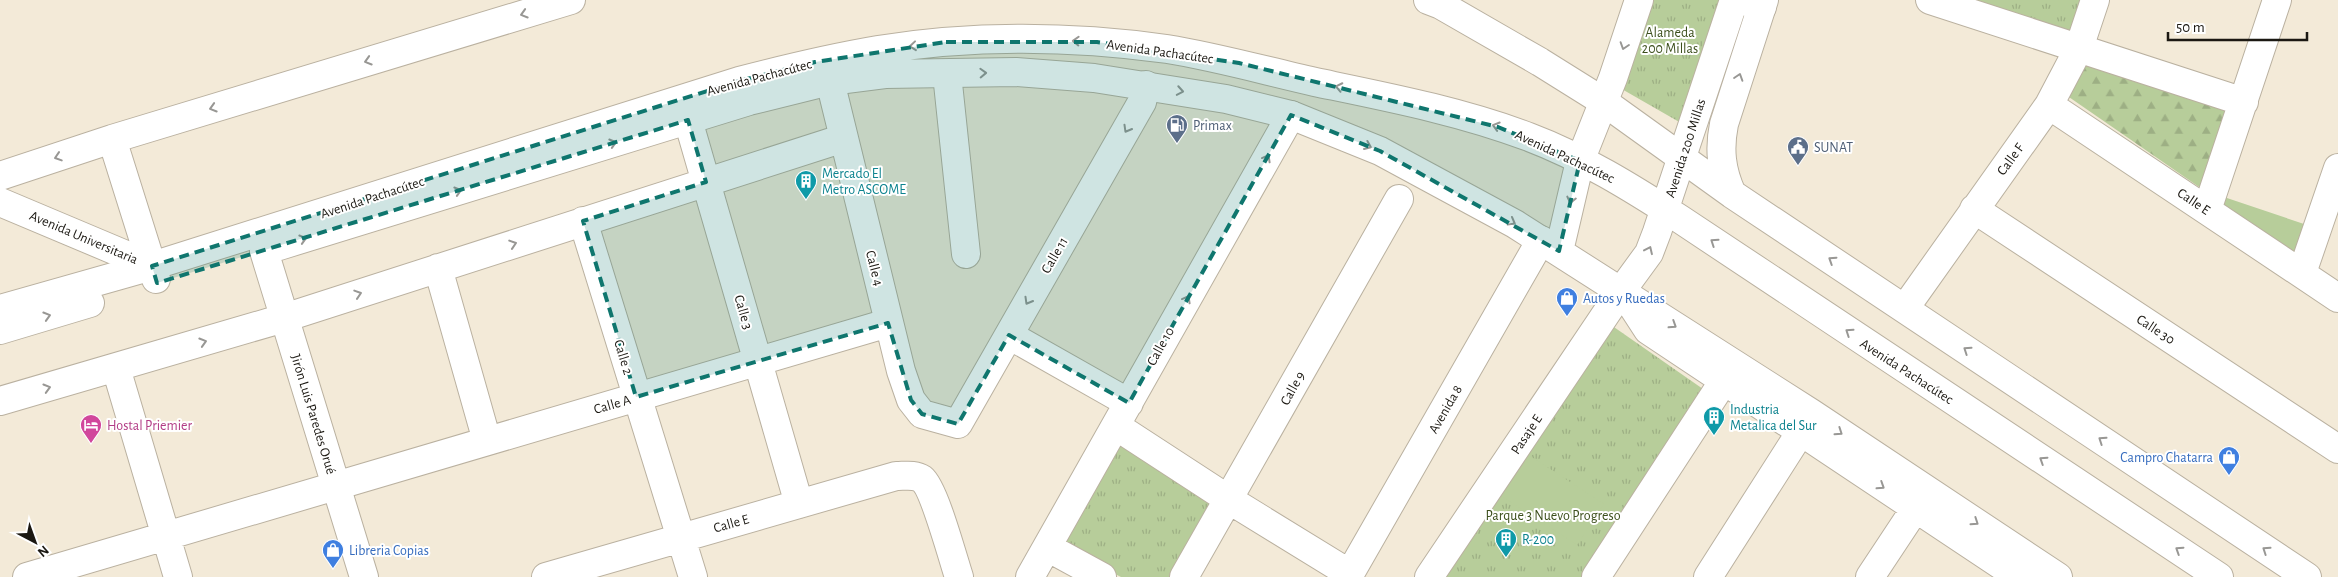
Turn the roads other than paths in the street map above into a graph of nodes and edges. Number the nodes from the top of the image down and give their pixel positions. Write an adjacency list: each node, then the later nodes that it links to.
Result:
1 (570, 0): 19 (street, one-way to 19)
2 (1428, 0): 13 (street)
3 (1639, 0): 13 (street, one-way to 13)
4 (1734, 0): 20 (street, Avenida 200 Millas)
5 (1932, 0): 9 (street)
6 (2095, 0): 9 (street, Calle F)
7 (2277, 0): 14 (street)
8 (1756, 2): 25 (street, one-way to 8)
9 (2079, 48): 14 (street); 15 (street, Calle F)
10 (947, 74): 11 (street, Avenida Pachacútec); 12 (street, Avenida Pachacútec, one-way to 12); 34 (street)
11 (830, 81): 17 (street, Avenida Pachacútec); 18 (street, Calle 4)
12 (1146, 85): 16 (street, Avenida Pachacútec, one-way to 16); 45 (street, Calle 11, one-way to 45)
13 (1604, 102): 20 (street); 21 (street)
14 (2244, 102): 30 (street)
15 (2049, 105): 29 (street, Calle F); 30 (street, Calle E)
16 (1291, 116): 32 (street, Avenida Pachacútec, one-way to 32); 51 (street, Calle 10, one-way to 16)
17 (688, 120): 24 (street, Calle 3); 33 (street, Avenida Pachacútec, one-way to 17)
18 (844, 138): 24 (street); 43 (street, Calle 4)
19 (112, 139): 23 (street, one-way to 23); 37 (street)
20 (1682, 156): 25 (street); 28 (street, Avenida 200 Millas)
21 (1580, 161): 28 (street, Avenida Pachacútec); 32 (street, one-way to 32); 37 (street, Avenida Pachacútec, one-way to 37)
22 (2338, 168): 36 (street)
23 (0, 176)
24 (706, 182): 31 (street); 46 (street, Calle 3)
25 (1732, 194): 40 (street, one-way to 25)
26 (1399, 199): 57 (street, Calle 9)
27 (0, 202): 37 (street, Avenida Universitaria)
28 (1665, 209): 38 (street, Avenida 200 Millas, one-way to 28); 79 (street, Avenida Pachacútec, one-way to 28)
29 (1974, 209): 40 (street, Calle F); 55 (street, Calle 30)
30 (2207, 210): 36 (street, Calle E)
31 (583, 222): 35 (street, one-way to 31); 49 (street, Calle 2)
32 (1550, 245): 38 (street, Avenida Pachacútec); 63 (street, Avenida 8)
33 (264, 250): 37 (street, Avenida Pachacútec); 42 (street, Jirón Luis Paredes Orué)
34 (966, 254)
35 (438, 268): 42 (street, one-way to 35); 54 (street)
36 (2302, 273): 39 (street, Calle E)
37 (155, 274): 41 (street, Avenida Pachacútec); 44 (street, Avenida Pachacútec, one-way to 37)
38 (1622, 290): 48 (street, Avenida Pachacútec); 73 (street, Pasaje E); 78 (street, Avenida Pachacútec, one-way to 78)
39 (2338, 298)
40 (1905, 308): 80 (street, one-way to 40)
41 (0, 309)
42 (284, 318): 47 (street, one-way to 42); 56 (street, Jirón Luis Paredes Orué)
43 (888, 322): 46 (street, Calle A); 52 (street, Calle 4)
44 (0, 330)
45 (1009, 335): 51 (street); 52 (street, Calle 11)
46 (758, 361): 49 (street, Calle A); 58 (street, Calle 3)
47 (116, 368): 50 (street, one-way to 47); 60 (street)
48 (1723, 382): 53 (street, Avenida Pachacútec); 74 (street)
49 (636, 397): 54 (street, Calle A); 61 (street, Calle 2)
50 (0, 401)
51 (1122, 414): 57 (street); 62 (street, Calle 10)
52 (958, 424)
53 (1800, 433): 59 (street, Avenida Pachacútec, one-way to 59); 75 (street)
54 (487, 441): 56 (street, Calle A)
55 (2338, 449)
56 (336, 486): 60 (street, Calle A); 66 (street, Jirón Luis Paredes Orué)
57 (1228, 499): 63 (street); 72 (street, Calle 9)
58 (799, 504): 61 (street, Calle E); 69 (street, Calle E)
59 (1915, 509): 76 (street); 77 (street, Avenida Pachacútec)
60 (166, 536): 64 (street, Calle A); 65 (street)
61 (681, 538): 67 (street, Calle E); 68 (street, Calle 2)
62 (1047, 547): 70 (street, Calle 10); 71 (street)
63 (1349, 575)
64 (27, 577)
65 (178, 577)
66 (364, 577)
67 (546, 577)
68 (693, 577)
69 (959, 577)
70 (1030, 577)
71 (1102, 577)
72 (1184, 577)
73 (1428, 577)
74 (1596, 577)
75 (1708, 577)
76 (1870, 577)
77 (2019, 577)
78 (2058, 577)
79 (2219, 577)
80 (2307, 577)

